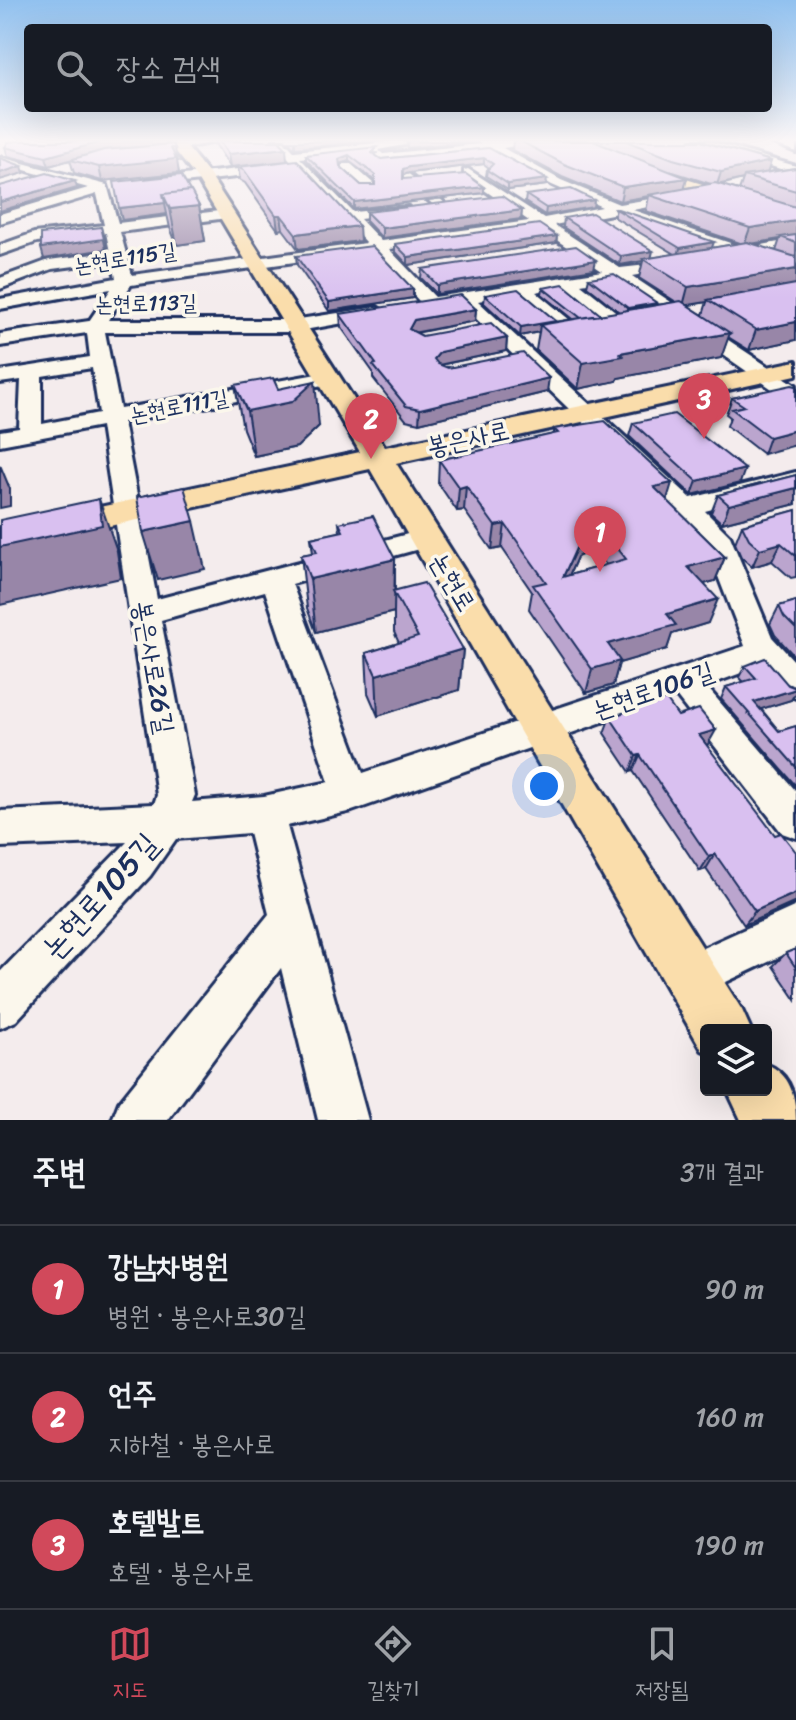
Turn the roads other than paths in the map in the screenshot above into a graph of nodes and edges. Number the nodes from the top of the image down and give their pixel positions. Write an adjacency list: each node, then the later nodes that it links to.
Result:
1 (89, 193): 14 (street)
2 (115, 193): 25 (street)
3 (214, 193): 19 (main road, 논현로)
4 (338, 193): 20 (street)
5 (431, 193): 20 (street)
6 (498, 193): 12 (street)
7 (538, 193): 12 (street)
8 (584, 193): 15 (street)
9 (700, 193): 15 (street, 논현로115길)
10 (736, 193): 22 (main road)
11 (740, 193): 16 (main road)
12 (505, 197): 13 (street); 24 (street)
13 (479, 201)
14 (48, 204): 17 (street); 21 (street)
15 (615, 208): 18 (street, 논현로115길); 34 (street)
16 (796, 209)
17 (23, 213): 21 (street); 23 (street)
18 (592, 213): 24 (street, 논현로115길); 26 (street)
19 (227, 214): 25 (street); 36 (main road, 논현로)
20 (352, 216): 29 (street)
21 (59, 217): 27 (street)
22 (796, 217)
23 (0, 219)
24 (542, 223): 29 (street, 논현로115길); 30 (street)
25 (112, 228): 27 (street); 35 (street)
26 (619, 230)
27 (59, 235): 32 (street)
28 (796, 244): 34 (street, 논현로113길)
29 (379, 245): 36 (street, 논현로115길); 48 (street)
30 (578, 247): 33 (street); 40 (street)
31 (646, 247): 37 (street)
32 (0, 250)
33 (546, 252)
34 (746, 253): 37 (street, 논현로113길); 39 (street)
35 (118, 256): 38 (street); 41 (street)
36 (255, 262): 41 (street, 논현로115길); 53 (main road, 논현로)
37 (688, 262): 40 (street, 논현로113길)
38 (67, 263): 43 (street); 45 (street)
39 (796, 271)
40 (617, 274): 42 (street, 논현로113길); 50 (street)
41 (125, 281): 45 (street, 논현로115길); 52 (street)
42 (567, 282): 44 (street, 논현로113길); 51 (street)
43 (0, 284)
44 (522, 289): 46 (street, 논현로113길); 56 (street)
45 (71, 290): 47 (street, 논현로115길)
46 (465, 298): 48 (street, 논현로113길); 54 (street)
47 (1, 303)
48 (431, 303): 53 (street, 논현로113길)
49 (708, 310): 50 (street)
50 (679, 315): 51 (street); 63 (street)
51 (636, 323): 56 (street)
52 (95, 326): 53 (street, 논현로113길); 57 (street, 논현로113길); 59 (street, 봉은사로26길)
53 (293, 326): 65 (main road, 논현로)
54 (497, 326): 55 (street); 58 (street)
55 (467, 332)
56 (575, 334): 58 (street)
57 (0, 340)
58 (531, 345): 60 (street); 67 (street)
59 (101, 361): 62 (street); 68 (street, 봉은사로26길)
60 (501, 361)
61 (796, 368): 63 (main road, 봉은사로)
62 (32, 372): 64 (street); 69 (street)
63 (765, 375): 66 (street); 67 (main road, 봉은사로)
64 (0, 377)
65 (328, 378): 68 (street, 논현로111길); 71 (main road, 논현로)
66 (796, 395)
67 (587, 413): 71 (main road, 봉은사로); 73 (street)
68 (112, 418): 69 (street, 논현로111길); 74 (street, 봉은사로26길)
69 (30, 432): 70 (street, 논현로111길)
70 (0, 438)
71 (375, 458): 74 (main road, 봉은사로); 77 (main road, 논현로)
72 (796, 479): 73 (street)
73 (685, 508): 76 (street)
74 (125, 511): 78 (main road, 봉은사로); 80 (street, 봉은사로26길)
75 (743, 529): 76 (street)
76 (716, 536): 81 (street)
77 (427, 538): 79 (street); 84 (main road, 논현로)
78 (0, 539)
79 (275, 578): 80 (street); 85 (street)
80 (145, 613): 88 (street, 봉은사로26길)
81 (765, 652): 82 (street, 논현로106길); 83 (street)
82 (681, 679): 84 (street, 논현로106길); 87 (street)
83 (796, 685)
84 (541, 728): 85 (street, 논현로105길); 92 (main road, 논현로)
85 (352, 794): 86 (street, 논현로105길)
86 (264, 814): 88 (street, 논현로105길); 90 (street)
87 (796, 820)
88 (166, 822): 89 (street, 논현로105길); 93 (street, 논현로105길)
89 (0, 829)
90 (290, 921): 96 (street); 97 (street)
91 (796, 927): 92 (street)
92 (690, 977): 94 (main road, 논현로)
93 (0, 1005)
94 (718, 1024)
95 (761, 1096): 98 (main road)
96 (137, 1120)
97 (343, 1120)
98 (775, 1120)

